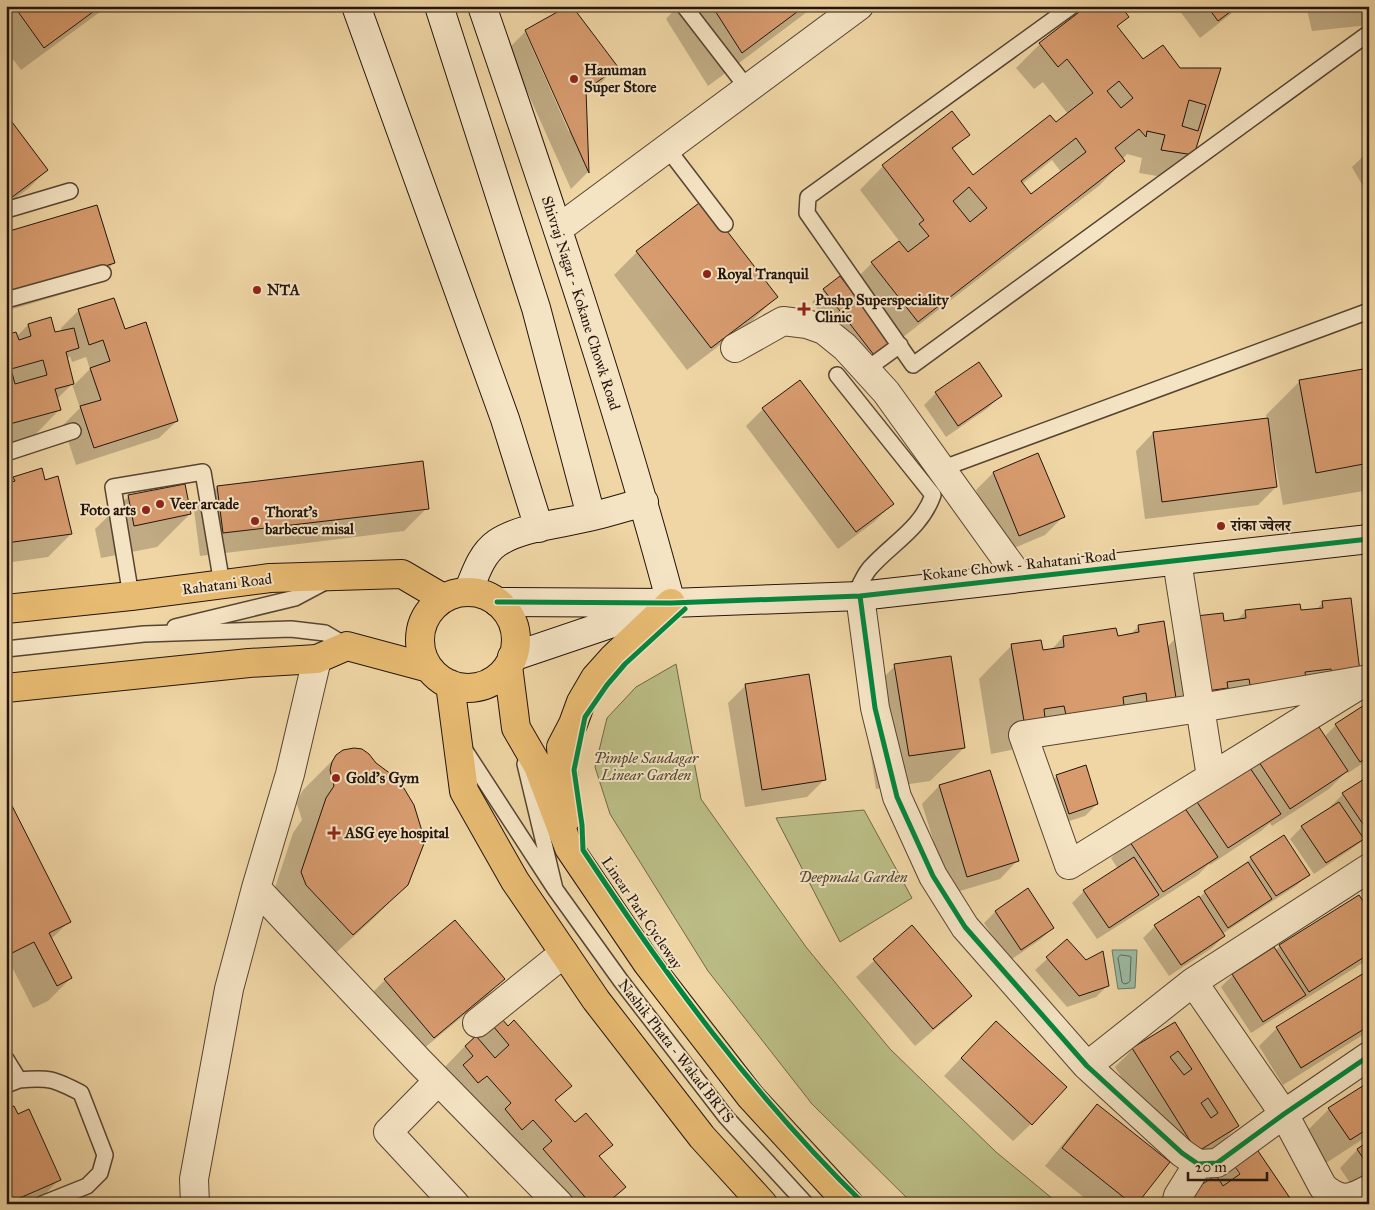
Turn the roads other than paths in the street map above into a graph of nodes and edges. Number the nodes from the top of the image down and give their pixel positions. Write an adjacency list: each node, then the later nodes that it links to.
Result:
1 (356, 6): 26 (street)
2 (439, 6): 25 (street)
3 (482, 6): 13 (street, Shivraj Nagar - Kokane Chowk Road)
4 (684, 6): 8 (lane)
5 (859, 6): 8 (street)
6 (1072, 6): 17 (lane)
7 (1369, 33): 17 (lane)
8 (748, 89): 9 (street)
9 (667, 148): 12 (lane); 13 (street)
10 (70, 191): 11 (lane)
11 (6, 210)
12 (725, 224)
13 (558, 229): 24 (street, Shivraj Nagar - Kokane Chowk Road)
14 (103, 273): 15 (lane)
15 (6, 300)
16 (1369, 311): 23 (lane)
17 (900, 345): 19 (lane)
18 (735, 348): 19 (street)
19 (867, 369): 23 (street)
20 (837, 375): 34 (lane)
21 (73, 431): 22 (lane)
22 (6, 453)
23 (941, 469): 30 (street)
24 (644, 502): 25 (street); 36 (street, Shivraj Nagar - Kokane Chowk Road)
25 (591, 516): 26 (street)
26 (539, 528): 32 (street)
27 (1369, 539): 28 (street, Kokane Chowk - Rahatani Road)
28 (1177, 561): 30 (street, Kokane Chowk - Rahatani Road); 45 (street)
29 (333, 577): 31 (main road, Rahatani Road); 32 (main road, Rahatani Road); 38 (lane)
30 (1019, 577): 34 (street, Kokane Chowk - Rahatani Road)
31 (222, 584): 33 (main road, Rahatani Road); 33 (lane)
32 (455, 595): 35 (main road); 43 (main road)
33 (131, 596): 37 (main road, Rahatani Road)
34 (857, 596): 36 (street, Kokane Chowk - Rahatani Road); 58 (street)
35 (498, 602): 36 (street); 42 (main road)
36 (671, 603): 42 (street); 49 (main road)
37 (6, 609)
38 (144, 634): 39 (lane); 40 (lane)
39 (346, 646): 41 (main road); 43 (main road)
40 (6, 649)
41 (317, 659): 44 (main road); 51 (street)
42 (510, 662): 43 (main road); 46 (main road)
43 (440, 676): 47 (main road)
44 (6, 688)
45 (1200, 708): 48 (street); 48 (street); 48 (street)
46 (516, 728): 49 (main road); 52 (lane, Nashik Phata - Wakad BRTS)
47 (457, 739): 52 (lane, Nashik Phata - Wakad BRTS); 53 (main road)
48 (1211, 777)
49 (569, 848): 70 (main road)
50 (1369, 868): 54 (street)
51 (256, 888): 59 (street); 65 (street)
52 (555, 889): 69 (lane, Nashik Phata - Wakad BRTS)
53 (564, 953): 55 (street); 68 (main road)
54 (1193, 982): 58 (street); 61 (street)
55 (477, 1023)
56 (1369, 1056): 61 (street)
57 (6, 1059): 60 (lane)
58 (1087, 1066): 62 (street)
59 (438, 1081): 66 (street); 67 (street)
60 (13, 1083): 64 (lane)
61 (1284, 1114): 62 (street); 63 (street)
62 (1198, 1164): 71 (street)
63 (1369, 1189)
64 (42, 1204)
65 (195, 1204)
66 (455, 1204)
67 (559, 1204)
68 (763, 1204)
69 (806, 1204)
70 (849, 1204)
71 (1176, 1204)

